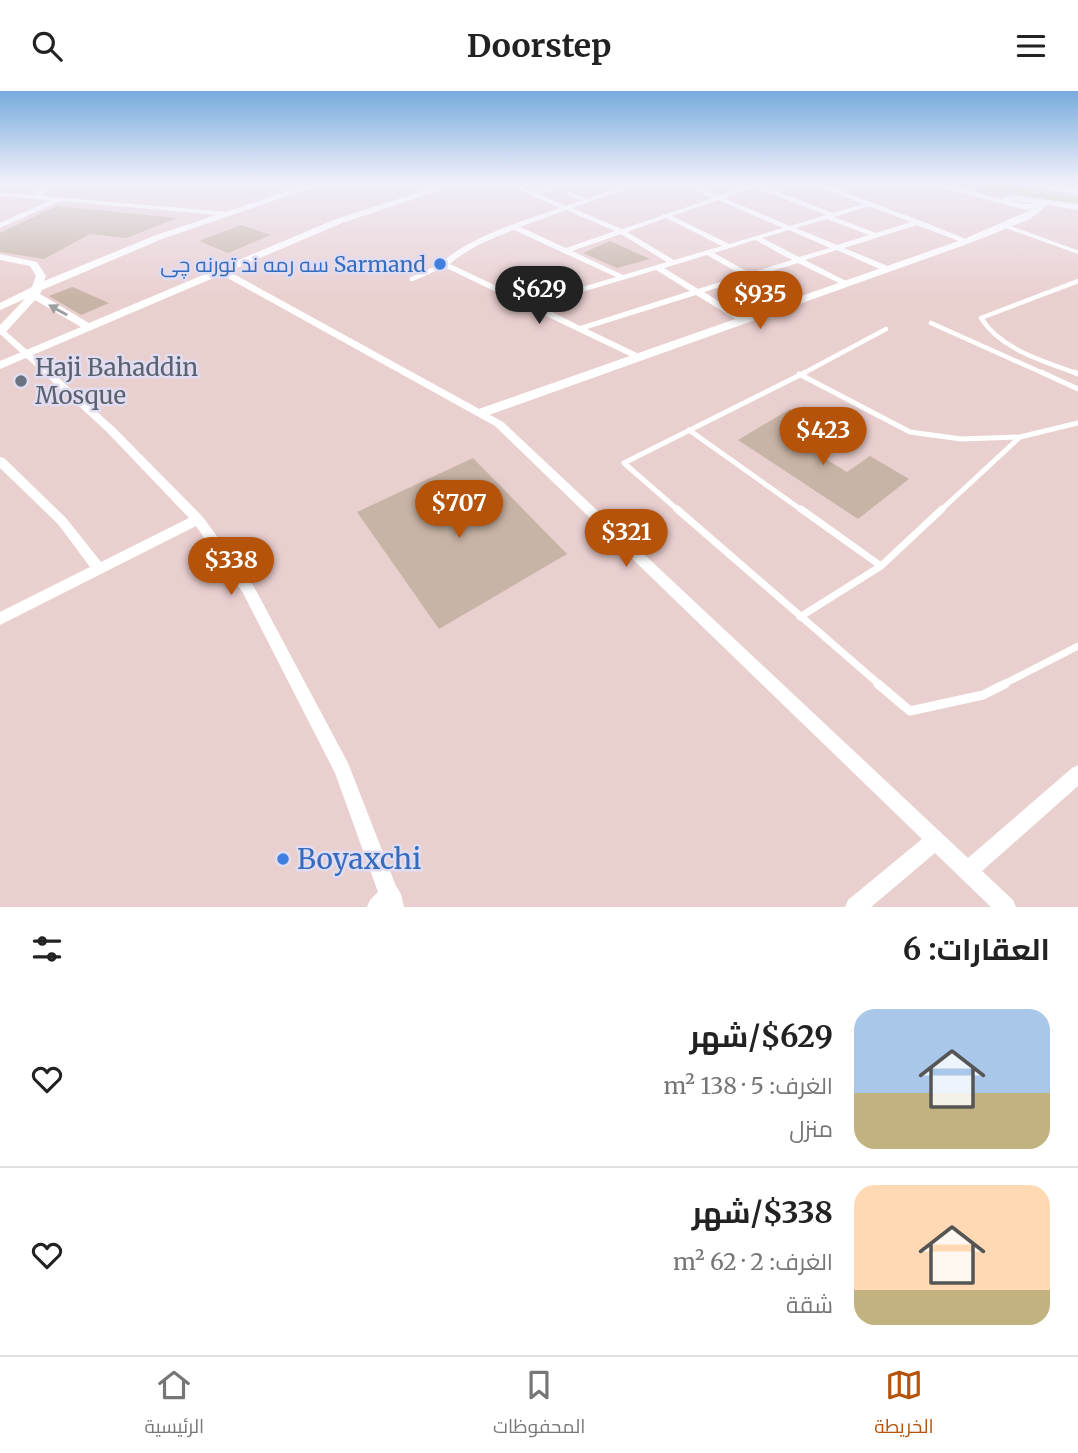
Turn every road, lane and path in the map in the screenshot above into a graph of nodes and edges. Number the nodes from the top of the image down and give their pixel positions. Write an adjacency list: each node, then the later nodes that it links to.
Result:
1 (211, 220): 37 (street)
2 (341, 220): 31 (street)
3 (537, 220): 15 (street)
4 (595, 220): 16 (street)
5 (650, 220): 16 (street)
6 (674, 220): 20 (street)
7 (776, 220): 14 (street)
8 (817, 220): 14 (street)
9 (840, 220): 17 (street)
10 (914, 220): 12 (street)
11 (1019, 220): 13 (street)
12 (919, 222): 17 (street); 19 (street)
13 (1005, 226): 19 (street); 24 (lane)
14 (793, 227): 18 (street); 21 (street)
15 (516, 228): 22 (street); 28 (street)
16 (620, 231): 22 (street); 27 (street)
17 (874, 235): 21 (street)
18 (756, 238): 20 (street); 26 (street)
19 (967, 241): 30 (street)
20 (727, 246): 23 (street)
21 (838, 246): 26 (street); 30 (street)
22 (566, 251): 33 (street)
23 (708, 252): 27 (street); 32 (street)
24 (1078, 252)
25 (0, 257): 37 (street)
26 (798, 259): 32 (street); 36 (street)
27 (673, 263): 29 (street)
28 (445, 265): 34 (lane); 40 (street)
29 (657, 267): 33 (street); 38 (street)
30 (887, 269): 36 (street)
31 (220, 270): 44 (street); 48 (street); 55 (street)
32 (750, 275): 38 (street); 39 (street)
33 (622, 277): 40 (street)
34 (412, 279)
35 (1078, 281): 53 (lane)
36 (845, 284): 39 (street)
37 (35, 290): 41 (street); 44 (street, one-way to 37); 47 (street)
38 (697, 291): 42 (street); 45 (street)
39 (795, 302): 42 (street)
40 (530, 305): 45 (street)
41 (0, 307)
42 (742, 320): 49 (street)
43 (931, 323): 54 (lane)
44 (84, 324): 48 (street)
45 (579, 329): 49 (street)
46 (886, 329): 52 (lane)
47 (1, 330): 48 (street)
48 (26, 351): 50 (street); 51 (street); 60 (street)
49 (638, 357): 55 (street)
50 (0, 358)
51 (0, 365)
52 (799, 374): 57 (lane); 58 (lane)
53 (1078, 374)
54 (1078, 389)
55 (481, 413): 67 (street)
56 (1078, 423): 58 (lane)
57 (689, 430): 61 (lane); 63 (lane)
58 (1020, 437): 61 (lane)
59 (2, 466): 62 (street)
60 (198, 519): 62 (street); 69 (street)
61 (881, 566): 63 (lane)
62 (99, 569): 64 (street)
63 (800, 617): 65 (lane)
64 (0, 619)
65 (1078, 646)
66 (1078, 774): 68 (street)
67 (936, 840): 68 (street); 70 (street)
68 (969, 870): 71 (street)
69 (387, 903)
70 (855, 907)
71 (1006, 907)

